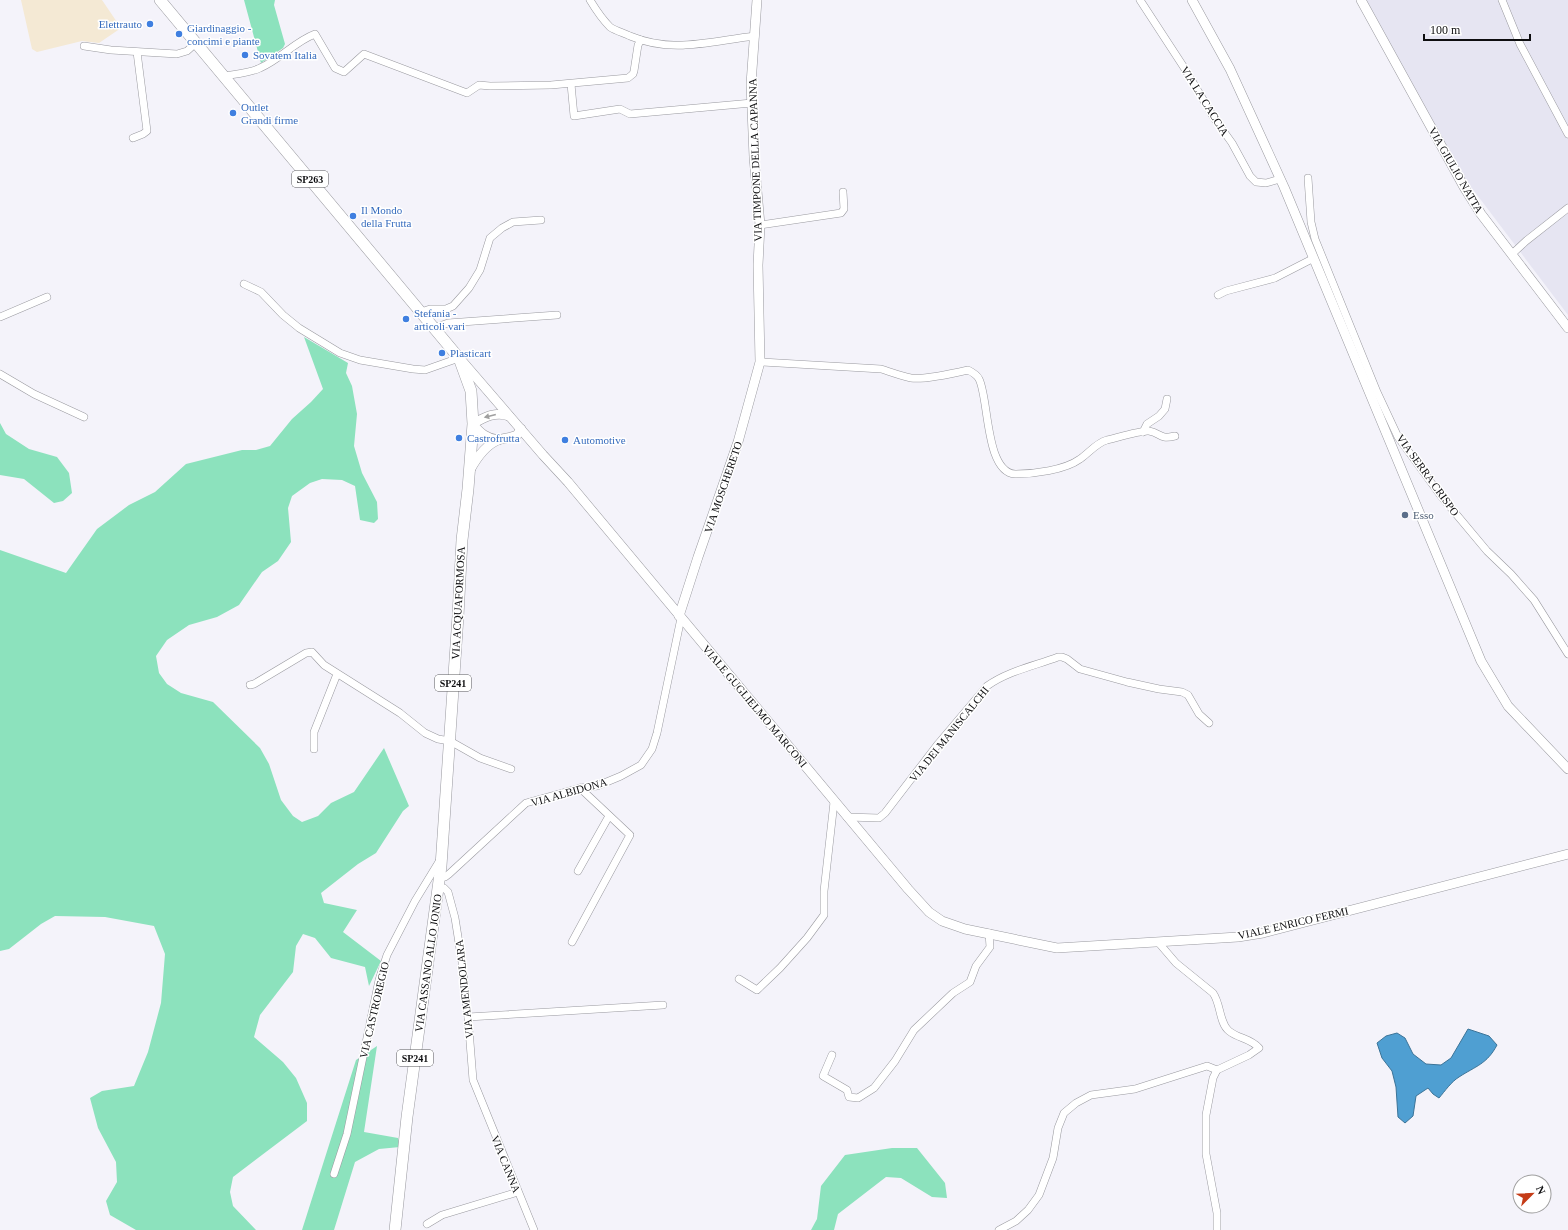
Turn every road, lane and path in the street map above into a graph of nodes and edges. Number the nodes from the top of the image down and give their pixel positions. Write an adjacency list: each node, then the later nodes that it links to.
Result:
1 (160, 0): 10 (main road, SP263)
2 (590, 0): 9 (street)
3 (757, 0): 8 (street, VIA TIMPONE DELLA CAPANNA)
4 (1140, 0): 19 (street, VIA LA CACCIA)
5 (1192, 0): 19 (street)
6 (1361, 0): 24 (street, VIA GIULIO NATTA)
7 (1502, 0): 16 (street)
8 (755, 36): 9 (street); 15 (street, VIA TIMPONE DELLA CAPANNA)
9 (641, 40): 14 (street)
10 (196, 43): 12 (street); 13 (main road, SP263)
11 (84, 46): 12 (street)
12 (137, 52): 17 (street)
13 (224, 76): 14 (street); 29 (main road, SP263)
14 (571, 84): 15 (street)
15 (752, 103): 23 (street, VIA TIMPONE DELLA CAPANNA)
16 (1568, 134)
17 (133, 138)
18 (1308, 178): 49 (street, VIA SERRA CRISPO)
19 (1280, 179): 25 (street)
20 (843, 192): 23 (street)
21 (1568, 208): 24 (street)
22 (541, 220): 29 (street)
23 (760, 225): 35 (street, VIA TIMPONE DELLA CAPANNA)
24 (1512, 254): 33 (street, VIA GIULIO NATTA)
25 (1314, 258): 27 (street); 56 (street)
26 (244, 284): 34 (street)
27 (1218, 295)
28 (47, 297): 31 (street)
29 (421, 312): 32 (main road, SP263)
30 (557, 315): 32 (street)
31 (0, 318)
32 (434, 328): 34 (main road, SP263)
33 (1568, 328)
34 (459, 358): 38 (street, SP263); 40 (main road, SP241)
35 (760, 359): 42 (street); 48 (street, VIA MOSCHERETO)
36 (0, 374): 39 (street)
37 (1167, 399): 42 (street)
38 (509, 416): 40 (street, one-way to 40); 41 (street, SP263)
39 (84, 417)
40 (472, 424): 45 (street); 47 (main road, SP241)
41 (521, 428): 43 (street); 46 (street, SP263)
42 (1143, 432): 44 (street)
43 (514, 436): 45 (street); 46 (street, SP263)
44 (1175, 436)
45 (498, 440): 47 (street)
46 (539, 450): 48 (street, VIALE GUGLIELMO MARCONI / SP263)
47 (469, 473): 53 (main road, VIA ACQUAFORMOSA / SP241)
48 (680, 617): 57 (street, VIA ALBIDONA); 58 (street, VIALE GUGLIELMO MARCONI / SP263)
49 (1568, 654)
50 (337, 674): 51 (street); 53 (street); 54 (street)
51 (250, 685)
52 (1209, 723): 60 (street, VIA DEI MANISCALCHI)
53 (450, 741): 55 (street); 62 (main road, VIA ACQUAFORMOSA / SP241)
54 (314, 749)
55 (511, 769)
56 (1568, 769)
57 (580, 788): 59 (street); 64 (street, VIA ALBIDONA)
58 (834, 802): 60 (street, VIALE GUGLIELMO MARCONI / SP263); 68 (street)
59 (609, 816): 63 (street); 66 (street)
60 (847, 817): 65 (street, VIALE GUGLIELMO MARCONI / SP263)
61 (1568, 854): 67 (street, VIALE ENRICO FERMI / SP263)
62 (442, 858): 64 (main road, VIA ACQUAFORMOSA / SP241); 74 (street, VIA CASTROREGIO)
63 (578, 871)
64 (439, 882): 70 (street, VIA AMENDOLARA); 77 (main road, VIA CASSANO ALLO JONIO / SP241)
65 (990, 934): 67 (street, VIALE ENRICO FERMI / SP263); 71 (street)
66 (572, 942)
67 (1158, 942): 72 (street)
68 (739, 979)
69 (663, 1006): 70 (street)
70 (468, 1017): 73 (street, VIA AMENDOLARA)
71 (832, 1055)
72 (1217, 1070): 79 (street); 80 (street)
73 (479, 1099): 75 (street, VIA CANNA)
74 (334, 1174)
75 (518, 1192): 76 (street); 78 (street, VIA CANNA)
76 (427, 1224)
77 (395, 1230)
78 (534, 1230)
79 (999, 1230)
80 (1217, 1230)

